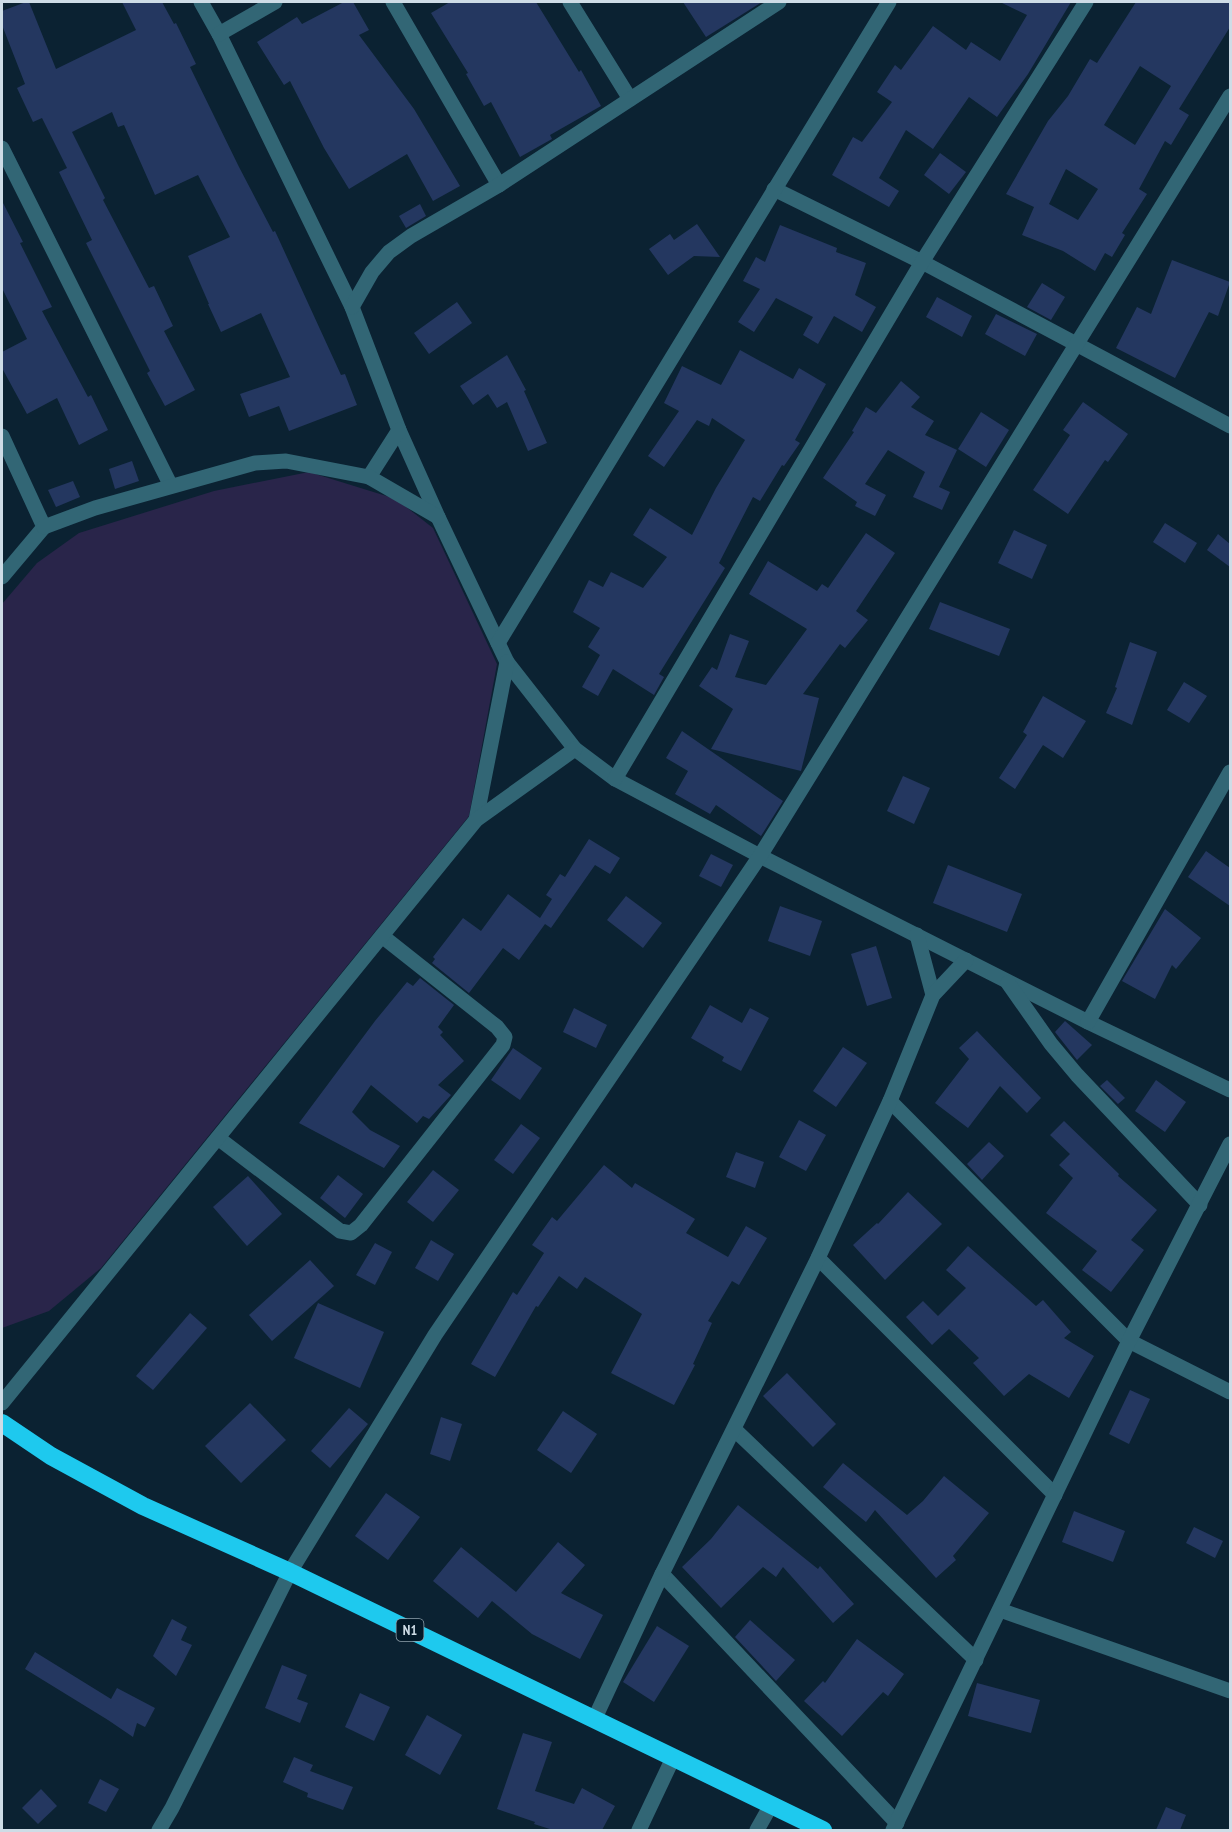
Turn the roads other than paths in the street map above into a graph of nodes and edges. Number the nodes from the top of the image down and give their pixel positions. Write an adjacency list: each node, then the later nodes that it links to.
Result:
1 (201, 2): 8 (street)
2 (274, 2): 8 (street)
3 (393, 2): 12 (street)
4 (570, 2): 10 (street)
5 (889, 2): 13 (street)
6 (1086, 2): 14 (street)
7 (772, 3): 10 (street)
8 (219, 34): 15 (street)
9 (1230, 96): 16 (street)
10 (630, 99): 12 (street)
11 (2, 148): 21 (street)
12 (499, 185): 15 (street)
13 (774, 189): 14 (street); 25 (street)
14 (922, 262): 16 (street); 29 (street)
15 (352, 307): 18 (street)
16 (1076, 343): 17 (street); 31 (street)
17 (1230, 426)
18 (399, 430): 20 (street); 22 (street)
19 (2, 436): 23 (street)
20 (369, 477): 21 (street); 22 (street)
21 (171, 486): 23 (street)
22 (438, 517): 25 (street)
23 (44, 527): 24 (street)
24 (2, 577)
25 (498, 643): 26 (street)
26 (507, 662): 27 (street); 30 (street)
27 (575, 749): 29 (street); 30 (street)
28 (1230, 772): 37 (street)
29 (615, 779): 31 (street)
30 (476, 819): 33 (street)
31 (760, 856): 32 (street); 50 (street)
32 (917, 935): 34 (street); 36 (street)
33 (382, 936): 40 (street); 40 (street)
34 (966, 960): 35 (street); 36 (street)
35 (1006, 981): 37 (street); 42 (street)
36 (933, 995): 39 (street)
37 (1088, 1022): 38 (street)
38 (1230, 1090)
39 (890, 1101): 43 (street); 44 (street)
40 (218, 1138): 46 (street)
41 (1230, 1144): 42 (street)
42 (1200, 1204): 44 (street)
43 (818, 1258): 48 (street); 49 (street)
44 (1129, 1341): 45 (street); 49 (street)
45 (1230, 1392)
46 (2, 1403)
47 (2, 1424): 50 (highway, N1)
48 (735, 1430): 51 (street); 53 (street)
49 (1055, 1495): 52 (street)
50 (290, 1572): 55 (highway, N1); 59 (street)
51 (662, 1574): 55 (street); 58 (street)
52 (1000, 1610): 53 (street); 54 (street)
53 (976, 1659): 58 (street)
54 (1230, 1691)
55 (594, 1719): 56 (highway, N1)
56 (674, 1758): 57 (highway, N1); 60 (street)
57 (771, 1805): 61 (street); 62 (highway, N1)
58 (895, 1827)
59 (159, 1830)
60 (639, 1830)
61 (757, 1830)
62 (823, 1830)

